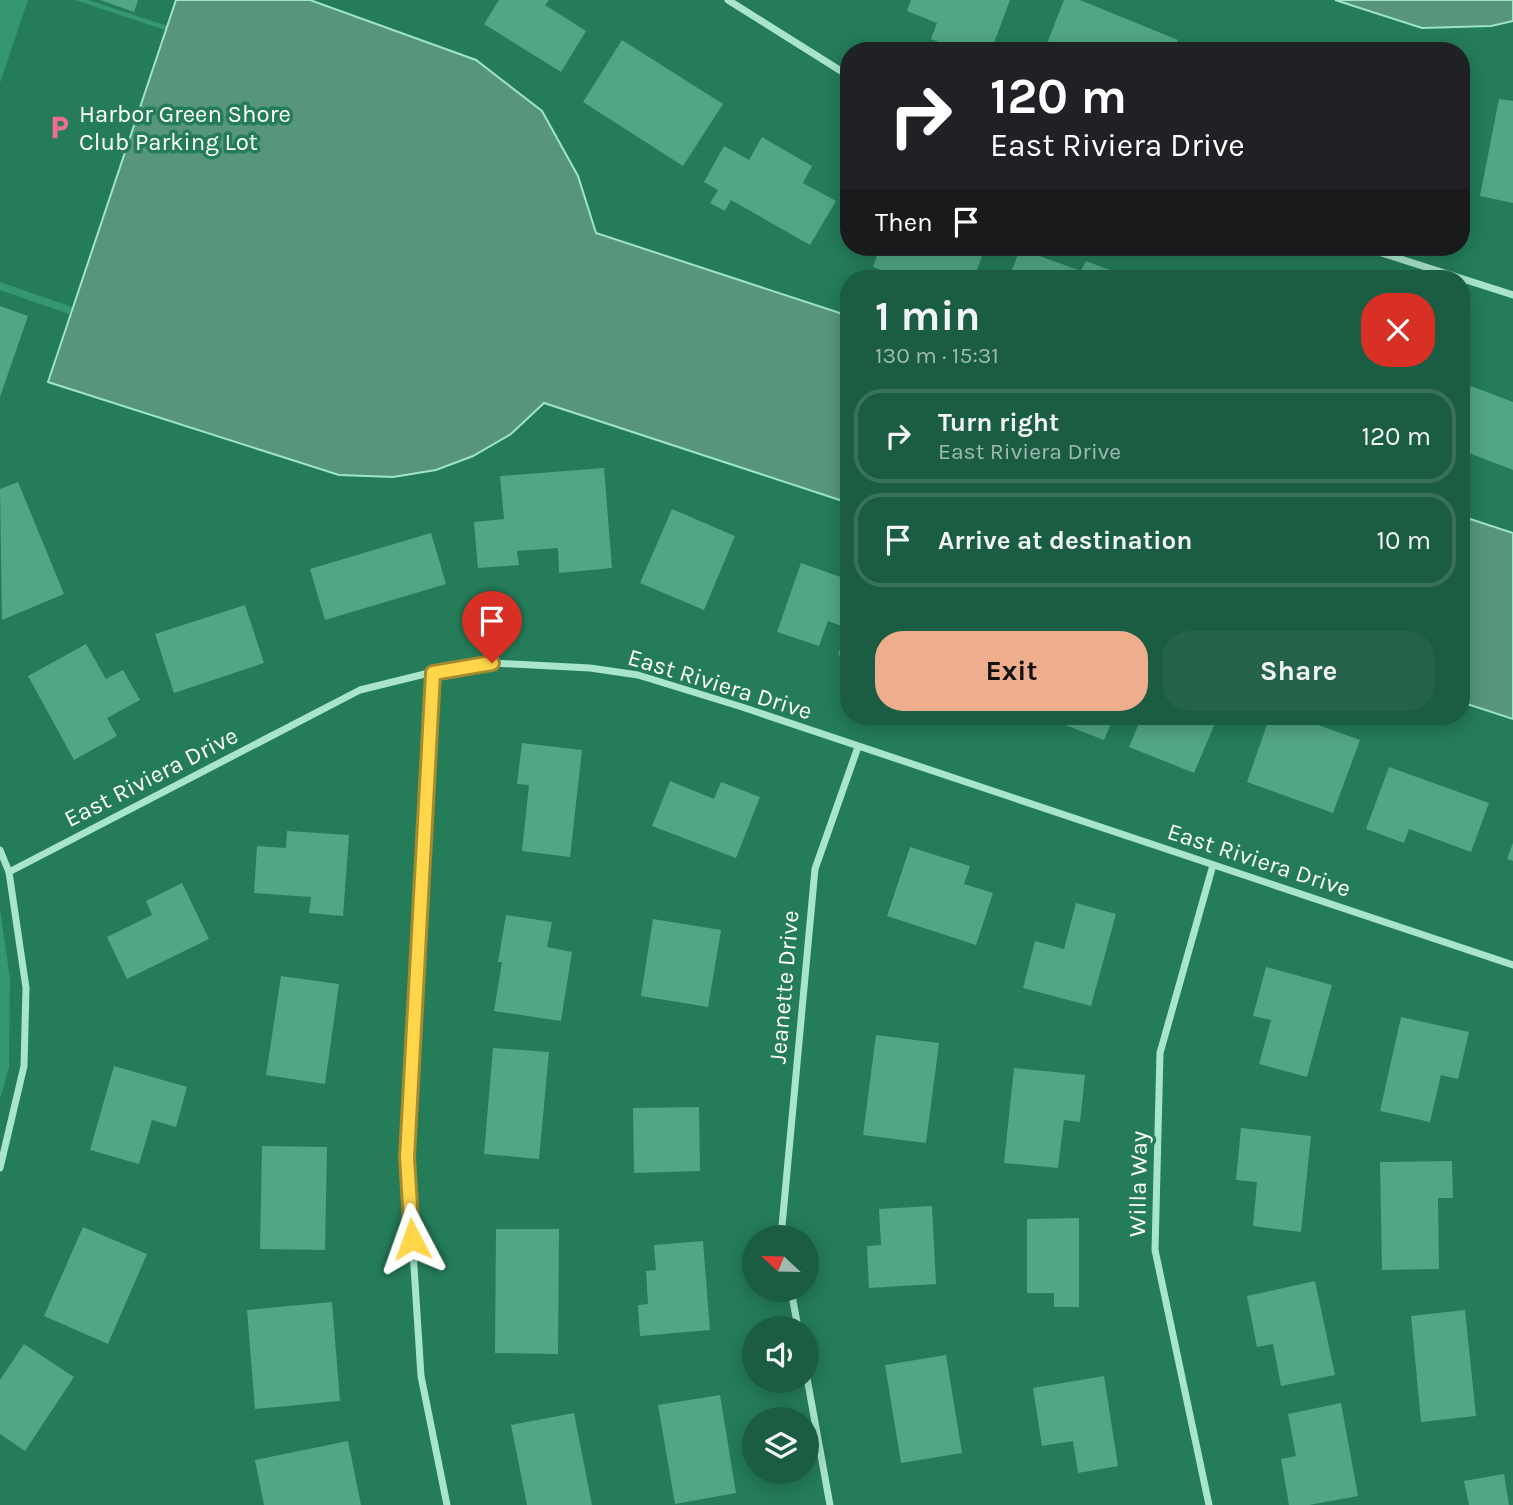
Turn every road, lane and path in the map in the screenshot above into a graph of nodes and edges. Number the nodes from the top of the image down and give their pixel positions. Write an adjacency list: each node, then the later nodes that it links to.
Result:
1 (728, 0): 2 (street)
2 (840, 70)
3 (1391, 256): 4 (street)
4 (1435, 270)
5 (1470, 281): 6 (street)
6 (1513, 295)
7 (433, 673): 8 (street, East Riviera Drive); 11 (street, East Riviera Drive); 16 (street)
8 (858, 747): 10 (street, East Riviera Drive); 14 (street, Jeanette Drive)
9 (0, 850): 11 (street)
10 (1213, 865): 12 (street, East Riviera Drive); 18 (street, Willa Way)
11 (9, 872): 13 (street)
12 (1513, 965)
13 (0, 1168)
14 (782, 1225)
15 (810, 1393): 17 (street)
16 (447, 1505)
17 (830, 1505)
18 (1209, 1505)

